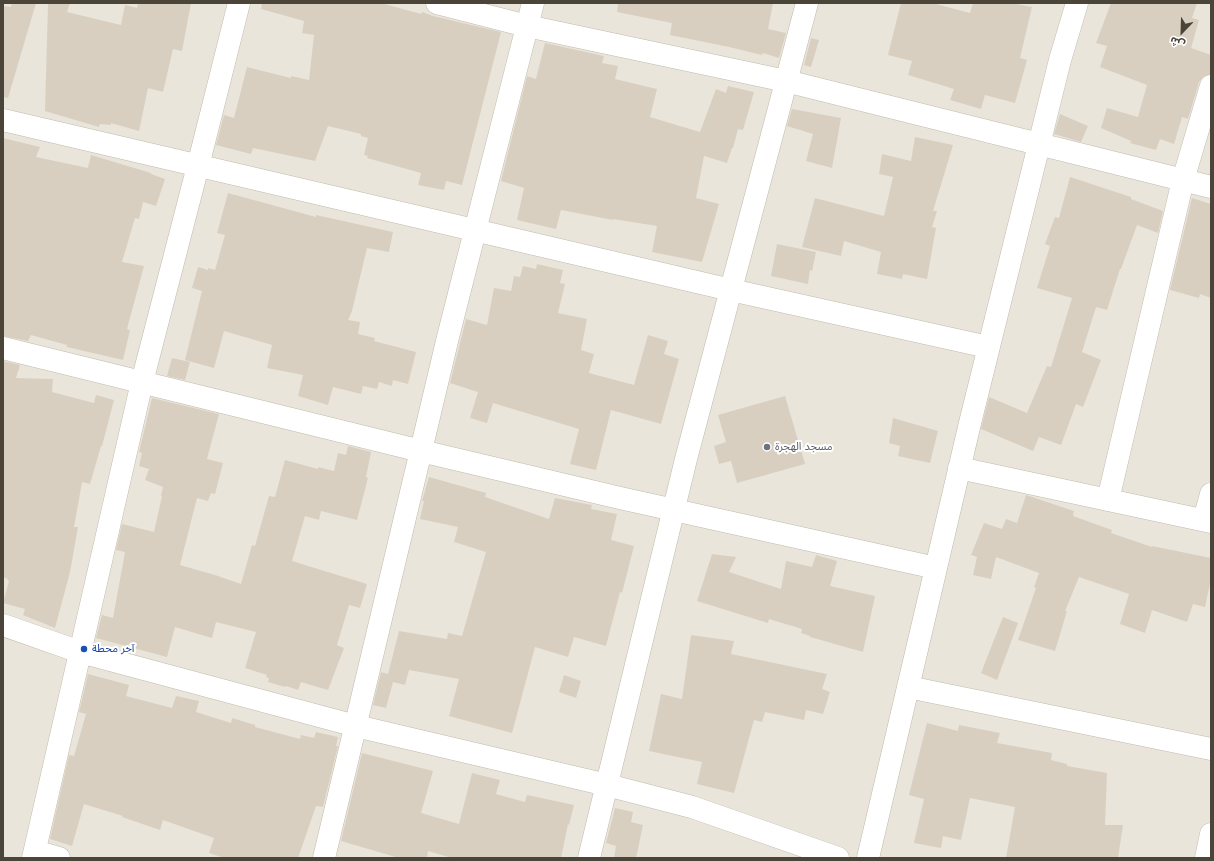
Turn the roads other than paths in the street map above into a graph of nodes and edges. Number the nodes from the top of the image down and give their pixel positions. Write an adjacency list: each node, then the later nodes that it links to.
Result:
1 (239, 3): 11 (street)
2 (437, 3): 6 (street)
3 (533, 3): 6 (street)
4 (807, 3): 7 (street)
5 (1076, 3): 10 (street)
6 (527, 26): 7 (street); 14 (street)
7 (786, 81): 10 (street); 15 (street)
8 (1211, 86): 12 (street)
9 (3, 120): 11 (street)
10 (1039, 144): 12 (street); 16 (street)
11 (198, 166): 14 (street); 18 (street)
12 (1183, 180): 13 (street); 22 (street)
13 (1211, 187)
14 (475, 230): 15 (street); 19 (street)
15 (731, 290): 16 (street); 23 (street)
16 (988, 347): 20 (street)
17 (3, 348): 18 (street)
18 (142, 382): 19 (street); 27 (street)
19 (421, 451): 23 (street); 29 (street)
20 (959, 468): 22 (street); 25 (street)
21 (1211, 494): 24 (street)
22 (1108, 500): 24 (street)
23 (674, 510): 25 (street); 31 (street)
24 (1208, 521)
25 (936, 568): 28 (street)
26 (3, 625): 27 (street)
27 (80, 652): 29 (street); 33 (street)
28 (908, 686): 30 (street); 38 (street)
29 (356, 726): 31 (street); 35 (street)
30 (1211, 749)
31 (607, 785): 36 (street); 37 (street)
32 (1211, 834): 39 (street)
33 (34, 854): 34 (street)
34 (59, 858)
35 (324, 858)
36 (589, 858)
37 (838, 858)
38 (868, 858)
39 (1206, 858)

